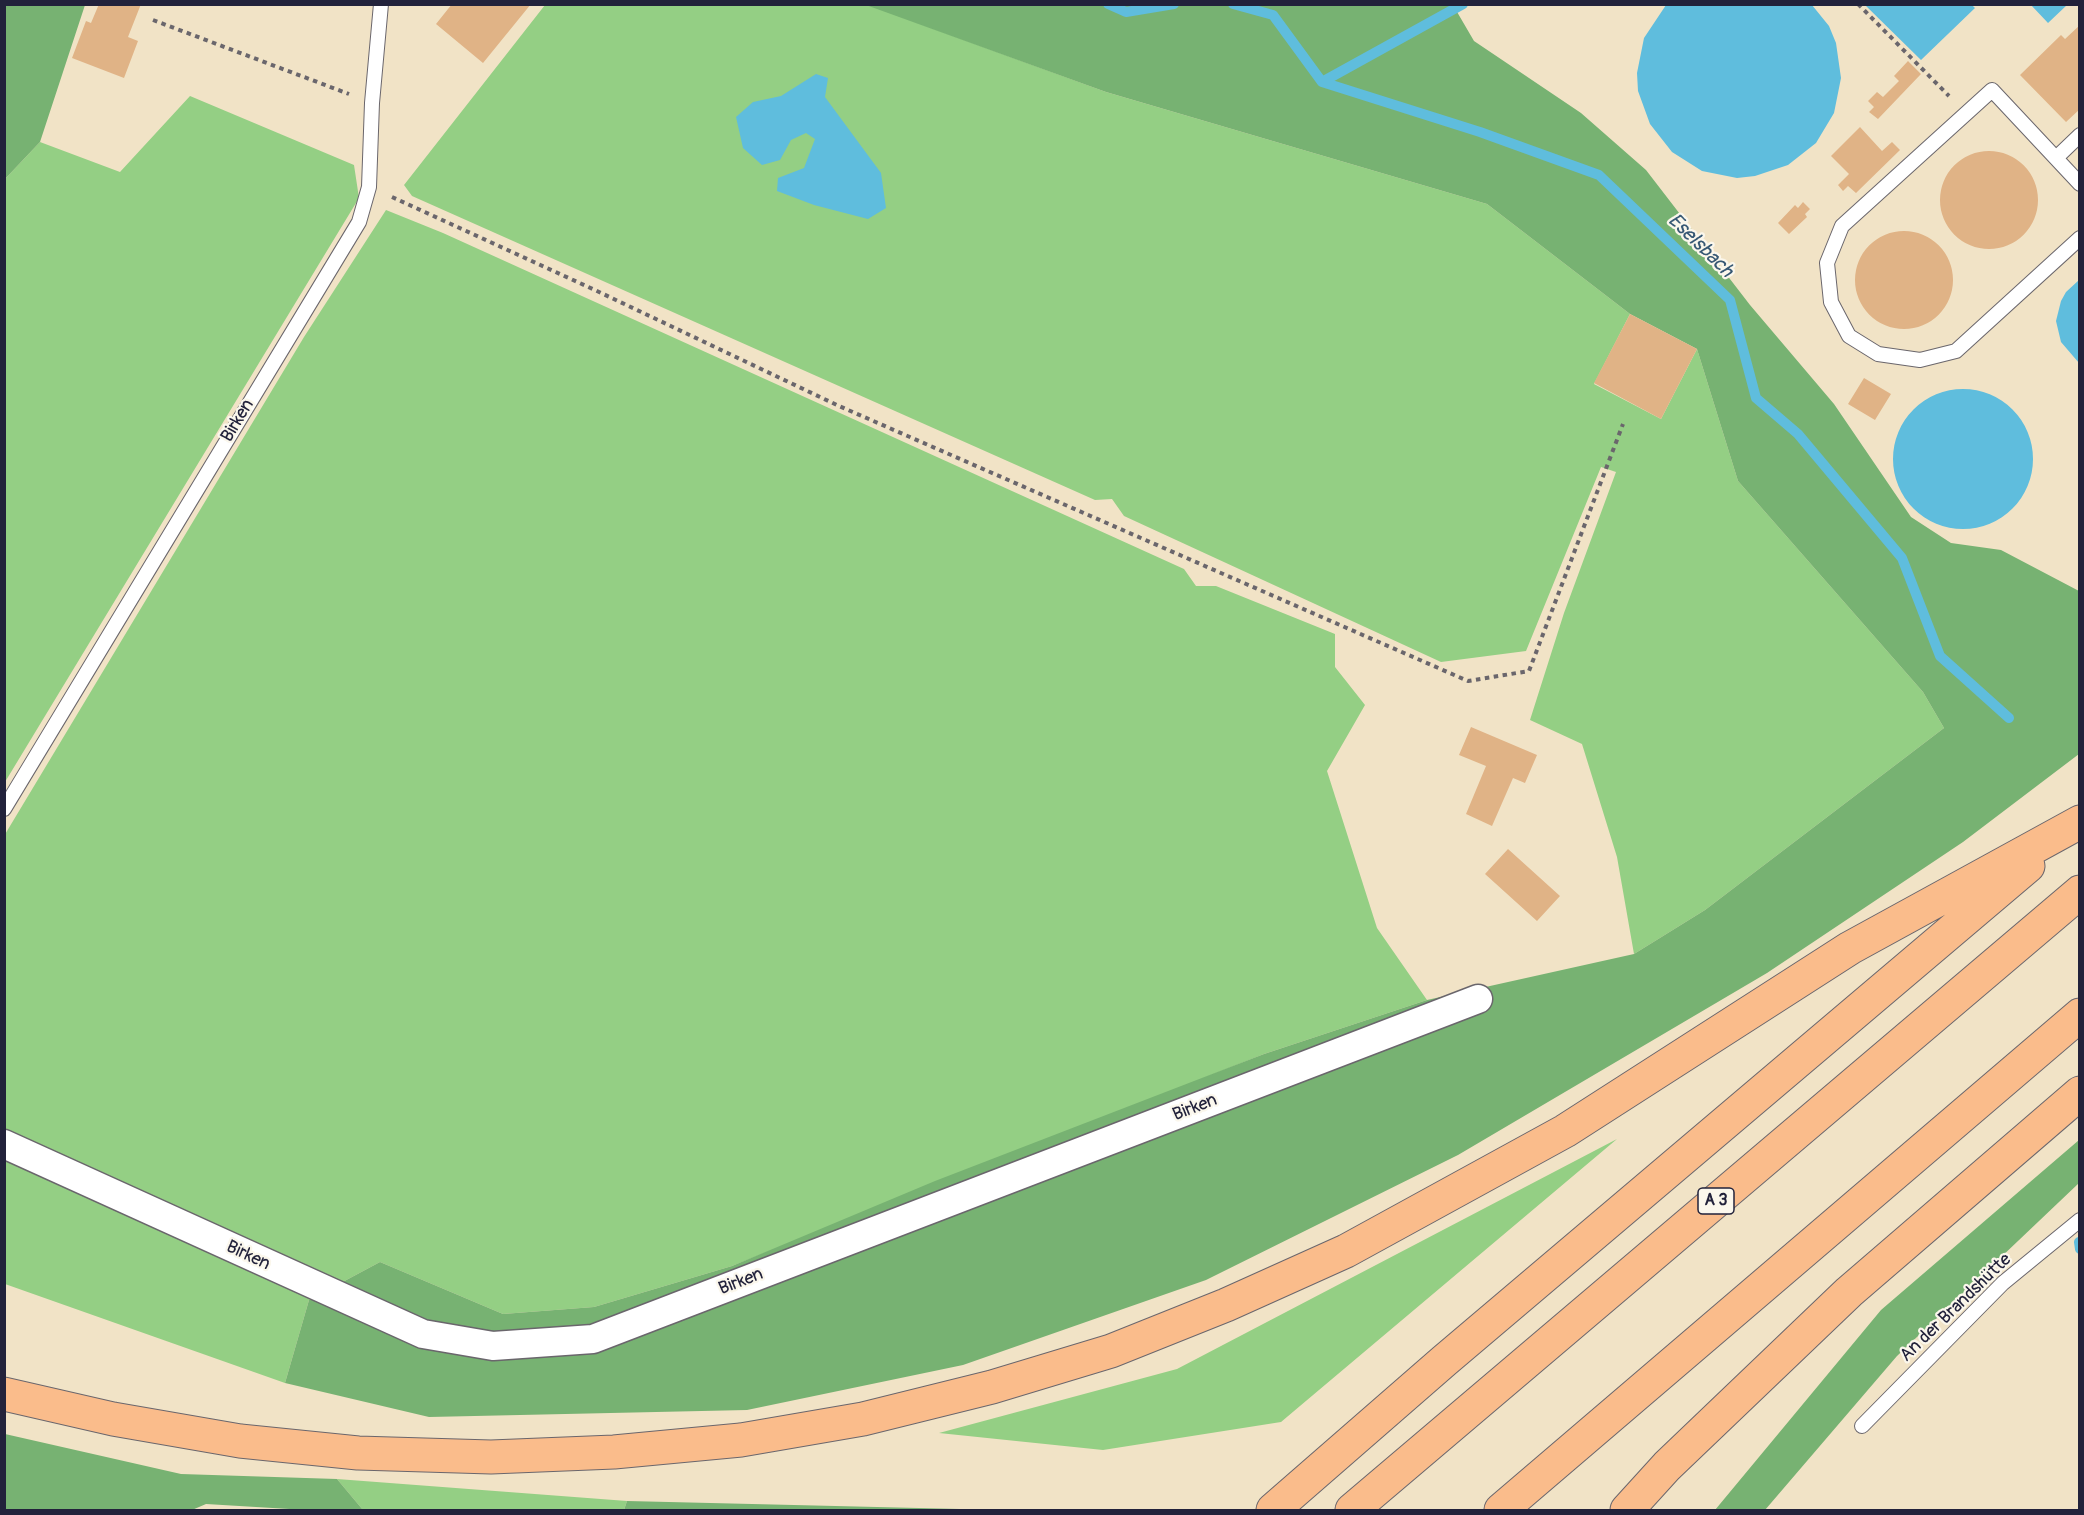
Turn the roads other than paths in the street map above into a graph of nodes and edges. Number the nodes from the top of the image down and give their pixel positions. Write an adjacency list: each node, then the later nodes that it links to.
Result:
1 (381, 4): 6 (lane, Birken)
2 (2079, 135): 3 (lane)
3 (2056, 158): 4 (lane); 5 (lane)
4 (2079, 184)
5 (2079, 238)
6 (4, 809)
7 (2079, 822): 14 (highway); 16 (highway)
8 (2079, 892): 17 (highway, A 3)
9 (1478, 999): 12 (street, Birken)
10 (2079, 1015): 18 (highway)
11 (2079, 1093): 19 (highway)
12 (4, 1144)
13 (2079, 1220): 15 (lane, An der Brandshütte)
14 (4, 1394)
15 (1862, 1426)
16 (1273, 1510)
17 (1352, 1510)
18 (1501, 1510)
19 (1627, 1510)

